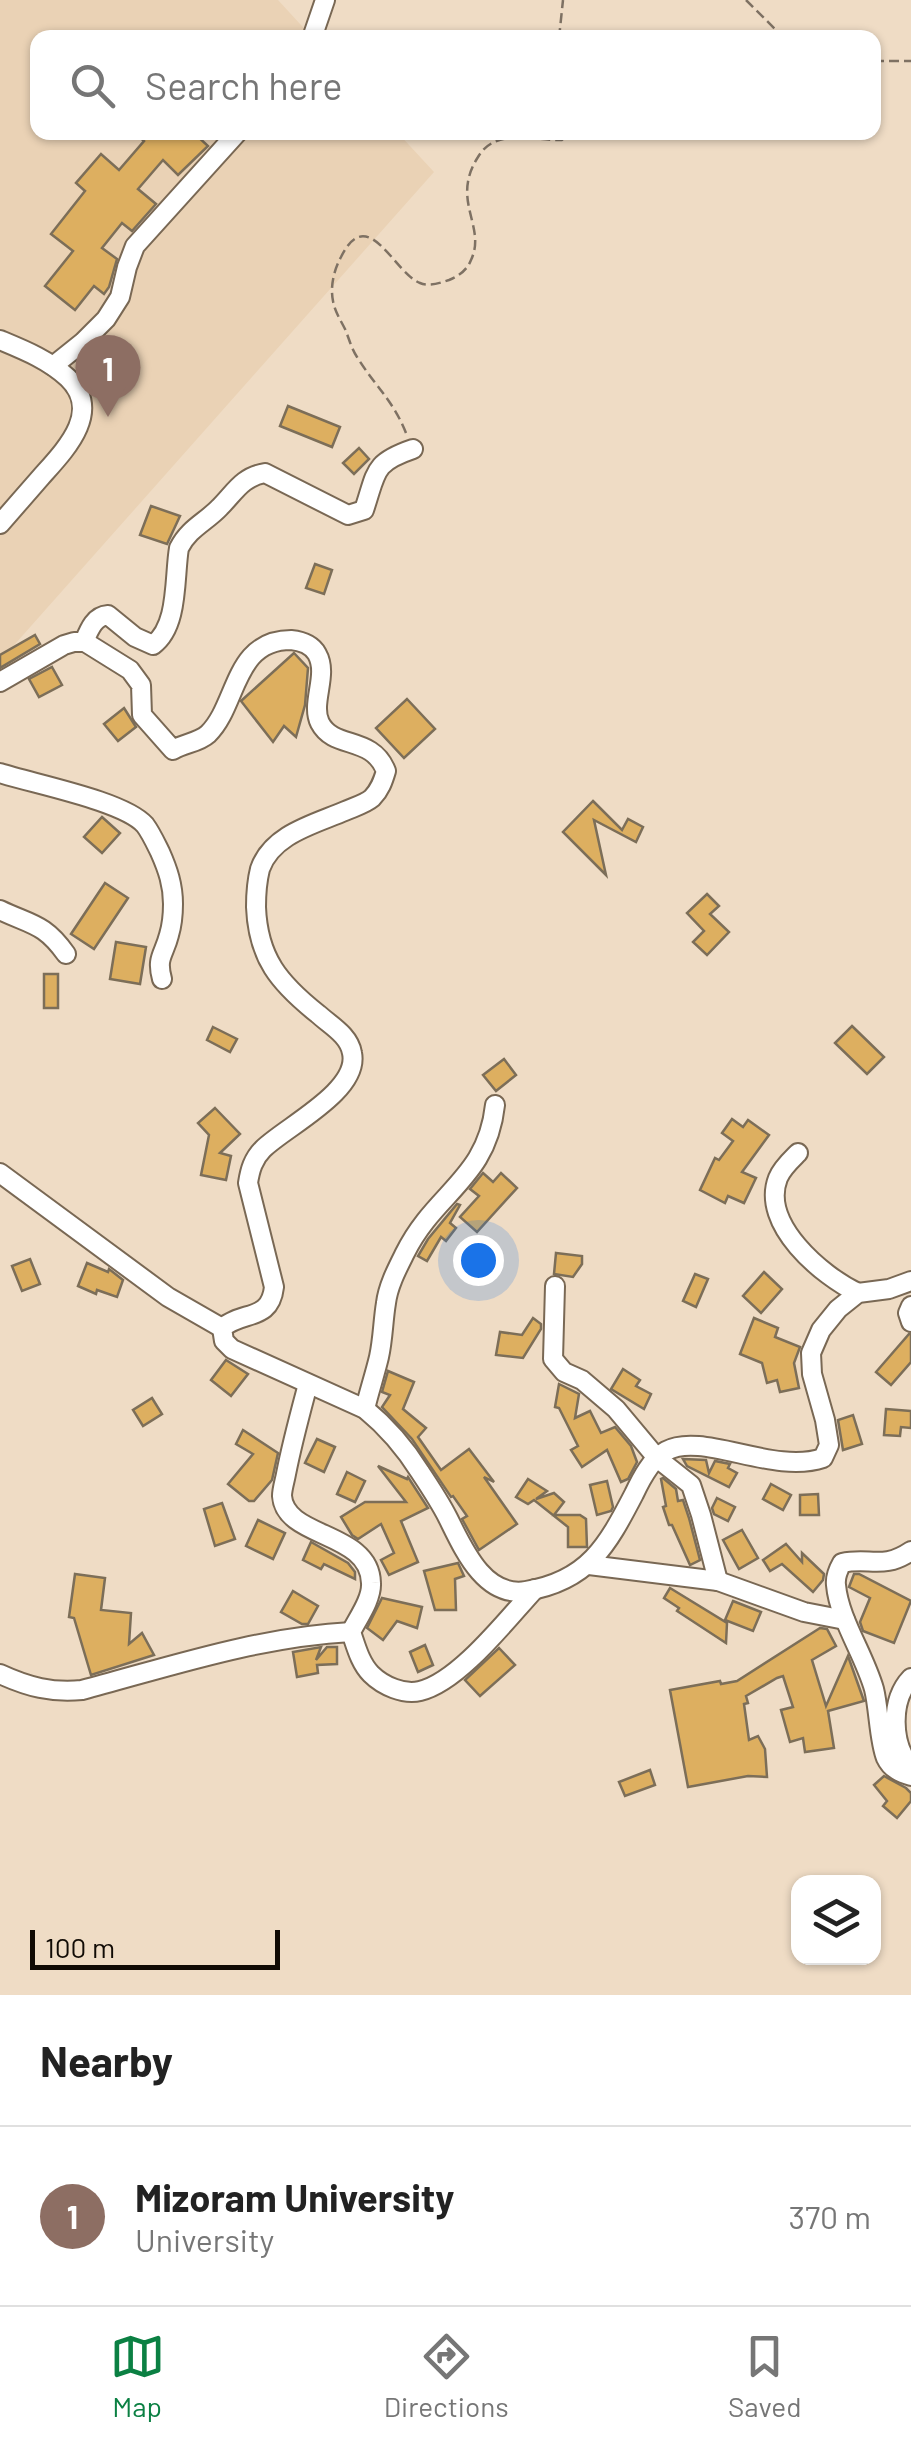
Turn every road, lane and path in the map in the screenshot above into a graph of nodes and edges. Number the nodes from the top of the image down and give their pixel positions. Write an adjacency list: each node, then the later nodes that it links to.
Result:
1 (325, 0): 4 (street)
2 (562, 0): 5 (path)
3 (746, 0): 6 (path)
4 (315, 30)
5 (560, 30)
6 (776, 30)
7 (881, 61): 8 (path)
8 (911, 61)
9 (231, 140): 12 (street)
10 (496, 140): 13 (path)
11 (0, 340): 12 (street)
12 (53, 366): 14 (street)
13 (412, 449): 15 (street)
14 (0, 524)
15 (84, 642): 16 (street); 30 (street)
16 (0, 682)
17 (0, 774): 18 (street); 21 (street)
18 (0, 790)
19 (0, 910): 20 (street)
20 (66, 954)
21 (162, 979)
22 (495, 1105): 32 (street)
23 (798, 1153): 27 (street)
24 (0, 1174): 30 (street)
25 (911, 1281): 27 (street)
26 (555, 1286): 33 (street)
27 (858, 1293): 33 (street)
28 (911, 1306): 29 (street)
29 (911, 1322)
30 (222, 1328): 31 (street)
31 (308, 1384): 32 (street); 39 (street)
32 (365, 1409): 37 (street)
33 (656, 1458): 35 (street); 36 (street)
34 (911, 1551): 38 (street)
35 (589, 1565): 36 (street); 37 (street)
36 (718, 1581): 38 (street)
37 (535, 1589): 39 (street)
38 (845, 1620): 43 (street)
39 (351, 1632): 40 (street)
40 (0, 1674)
41 (911, 1678): 42 (street)
42 (911, 1767)
43 (911, 1776)

